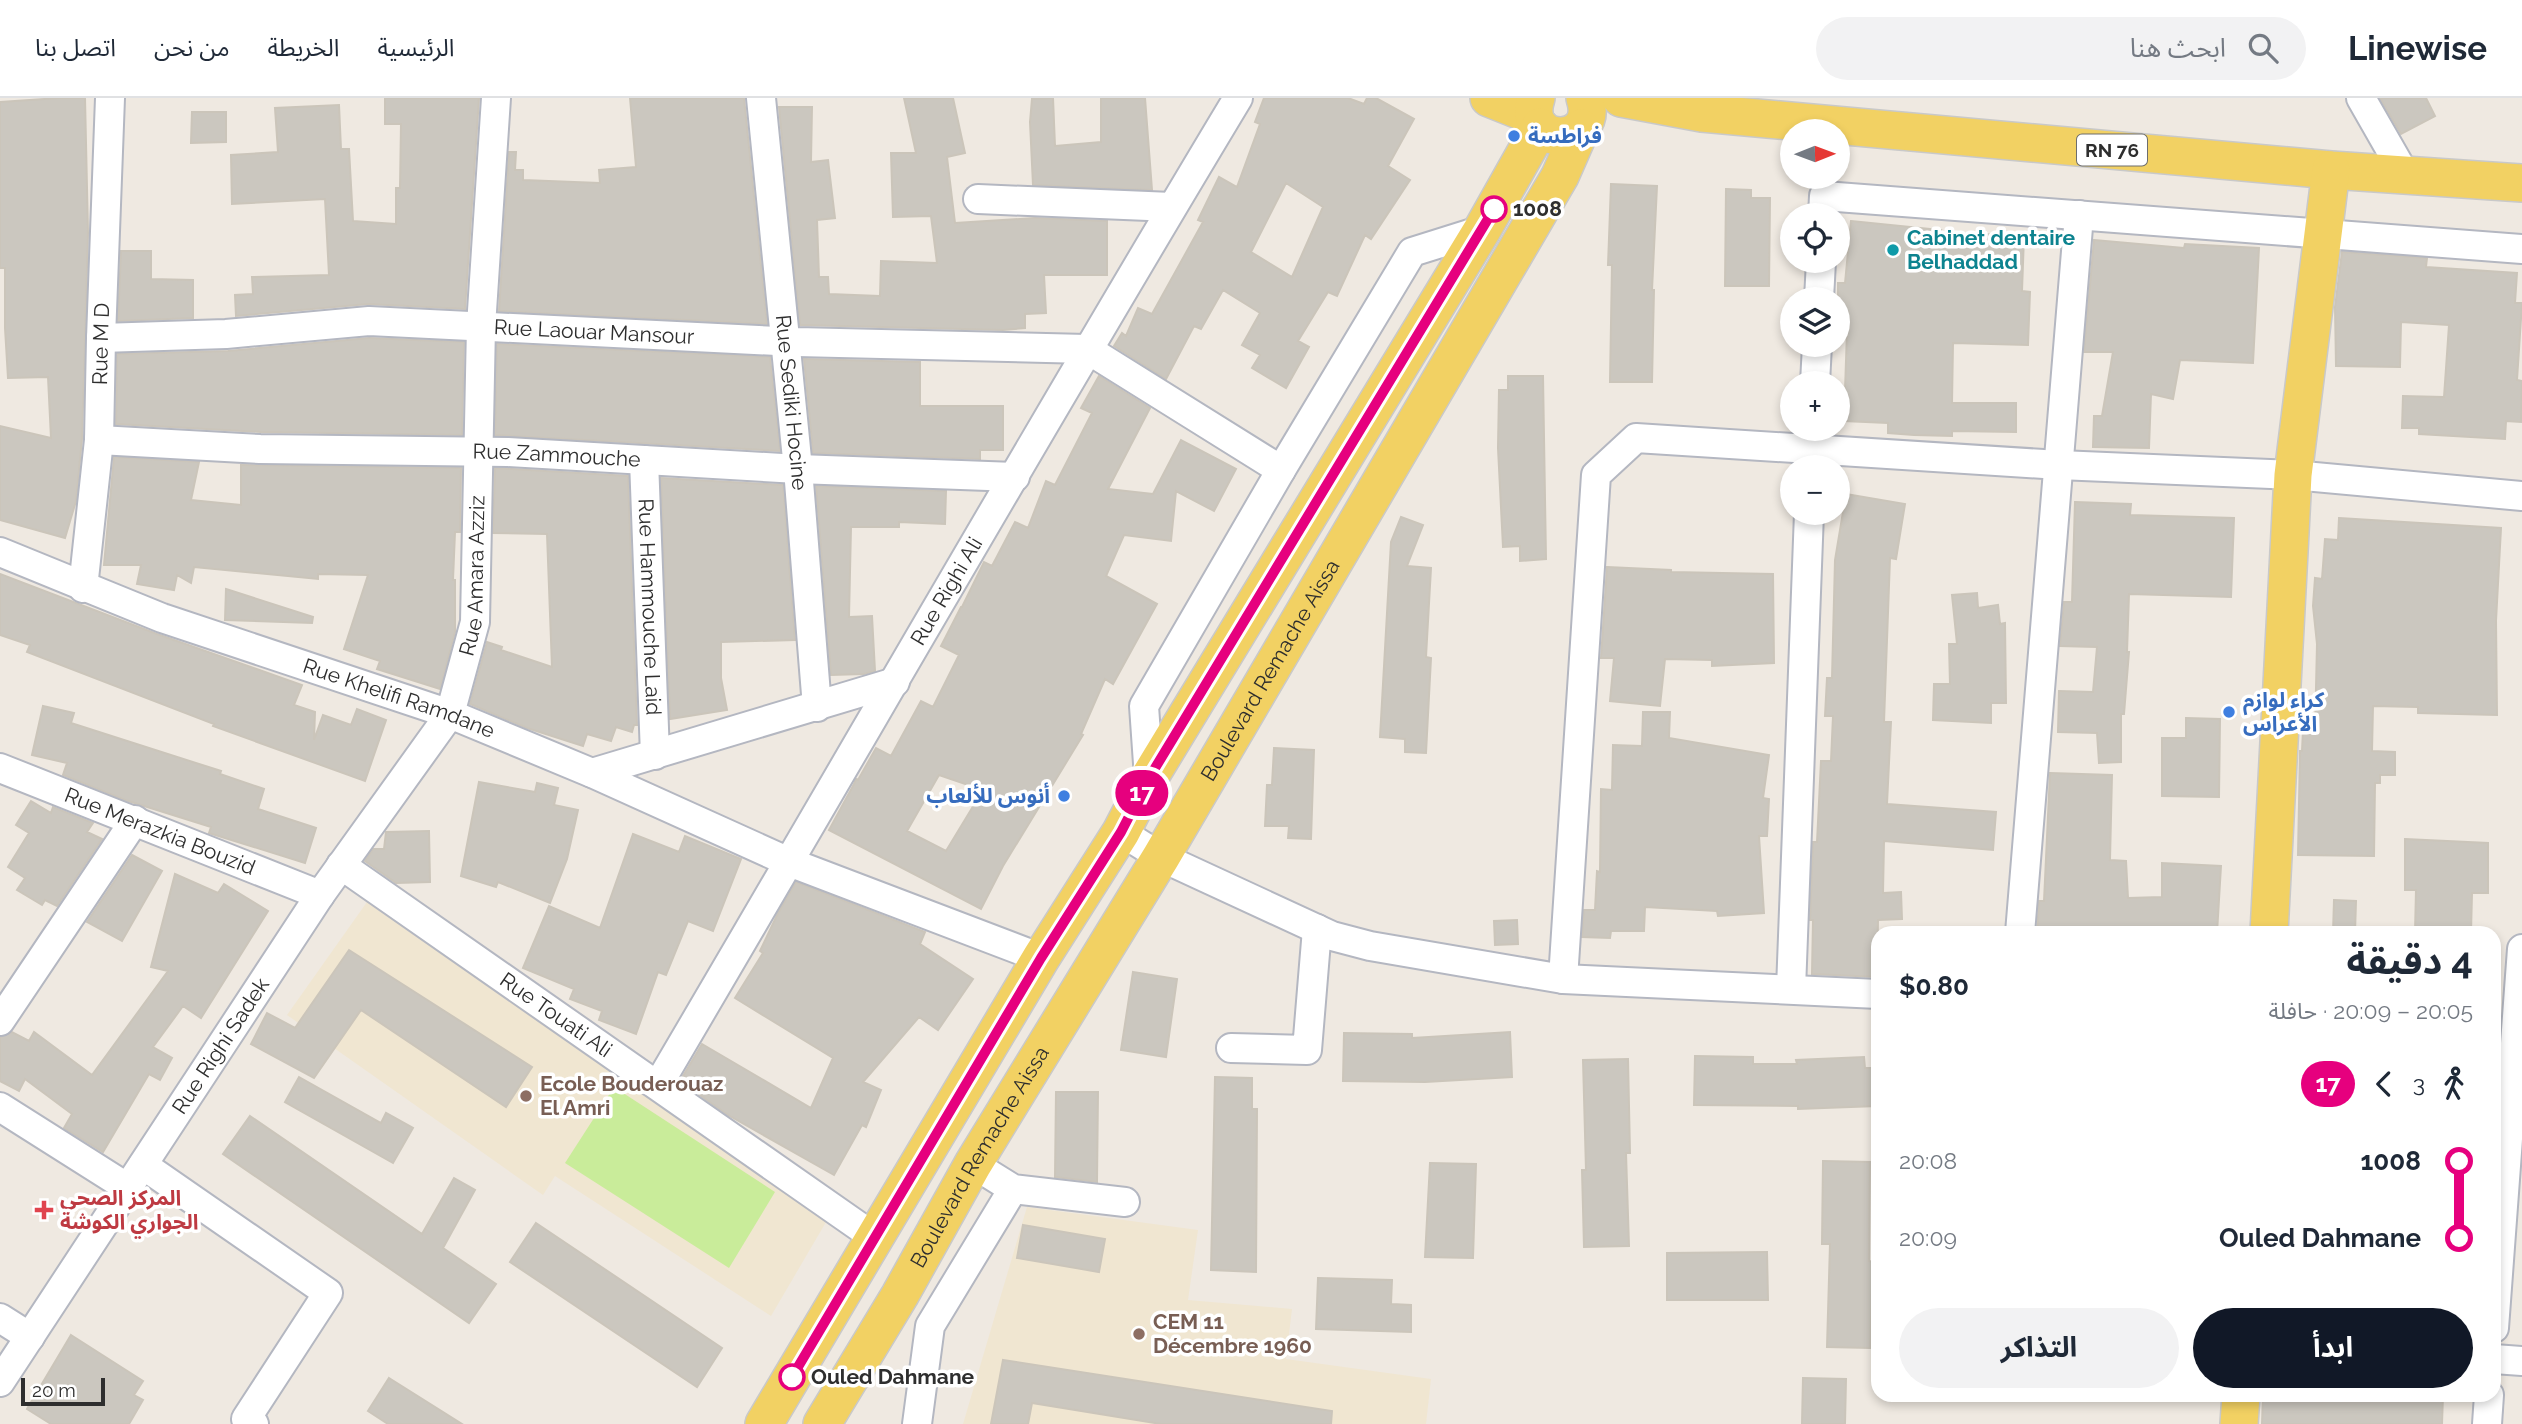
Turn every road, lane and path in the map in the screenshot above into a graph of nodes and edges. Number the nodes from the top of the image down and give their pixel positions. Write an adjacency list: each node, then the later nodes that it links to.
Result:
1 (110, 98): 22 (street, Rue M D)
2 (496, 98): 21 (street, Rue Amara Azziz)
3 (761, 98): 23 (street, Rue Sediki Hocine)
4 (1238, 98): 16 (street, Rue Righi Ali)
5 (1489, 98): 9 (main road)
6 (1621, 98): 8 (main road, RN 76)
7 (2361, 98): 12 (street)
8 (1702, 113): 10 (main road, RN 76); 11 (main road, RN 76)
9 (1537, 114): 10 (main road); 18 (main road)
10 (1584, 115): 47 (main road, Boulevard Remache Aissa)
11 (2331, 170): 12 (main road, RN 76); 19 (main road)
12 (2405, 175): 13 (main road, RN 76)
13 (2522, 183)
14 (978, 199): 16 (street)
15 (1824, 203): 17 (street)
16 (1172, 207): 24 (street, Rue Righi Ali)
17 (2079, 215): 19 (street); 29 (street)
18 (1482, 230): 31 (street); 44 (main road)
19 (2323, 234): 20 (street); 32 (main road)
20 (2522, 249)
21 (481, 326): 22 (street, Rue Laouar Mansour); 23 (street, Rue Laouar Mansour); 27 (street, Rue Amara Azziz)
22 (101, 338): 25 (street, Rue M D)
23 (784, 342): 24 (street, Rue Laouar Mansour); 30 (street, Rue Sediki Hocine)
24 (1087, 349): 31 (street); 33 (street, Rue Righi Ali)
25 (99, 440): 27 (street, Rue Zammouche); 37 (street, Rue M D)
26 (1812, 449): 29 (street); 56 (street)
27 (478, 452): 28 (street, Rue Zammouche); 40 (street, Rue Amara Azziz)
28 (644, 460): 30 (street, Rue Zammouche); 41 (street, Rue Hammouche Laid)
29 (2059, 465): 32 (street); 51 (street)
30 (798, 469): 33 (street, Rue Zammouche); 39 (street, Rue Sediki Hocine)
31 (1281, 470): 44 (street)
32 (2293, 475): 34 (street); 52 (main road)
33 (1015, 477): 38 (street, Rue Righi Ali)
34 (2522, 496)
35 (1810, 525): 57 (street)
36 (0, 552): 37 (street, Rue Khelifi Ramdane)
37 (83, 587): 40 (street, Rue Khelifi Ramdane)
38 (895, 682): 39 (street); 48 (street, Rue Righi Ali)
39 (817, 706): 41 (street)
40 (450, 714): 43 (street, Rue Khelifi Ramdane); 49 (street, Rue Righi Sadek)
41 (655, 755): 43 (street)
42 (0, 768): 45 (street, Rue Merazkia Bouzid)
43 (592, 774): 48 (street, Rue Khelifi Ramdane)
44 (1149, 778): 46 (main road)
45 (135, 820): 50 (street, Rue Merazkia Bouzid); 59 (street)
46 (1121, 832): 47 (street); 55 (main road)
47 (1161, 857): 53 (street); 63 (main road, Boulevard Remache Aissa)
48 (789, 862): 55 (street, Rue Khelifi Ramdane); 61 (street, Rue Righi Ali)
49 (341, 865): 50 (street, Rue Righi Sadek); 61 (street, Rue Touati Ali)
50 (320, 894): 64 (street, Rue Righi Sadek)
51 (2021, 926)
52 (2269, 926)
53 (1317, 929): 56 (street); 60 (street)
54 (2522, 949): 67 (street)
55 (1041, 958): 68 (main road)
56 (1563, 979): 57 (street)
57 (1791, 989): 58 (street)
58 (1871, 994)
59 (0, 1021)
60 (1231, 1048)
61 (658, 1085): 68 (street, Rue Touati Ali)
62 (0, 1107): 64 (street)
63 (973, 1164): 65 (street); 69 (main road, Boulevard Remache Aissa)
64 (135, 1176): 72 (street, Rue Righi Sadek); 78 (street)
65 (1013, 1189): 66 (street); 71 (street)
66 (1125, 1202)
67 (2501, 1233)
68 (874, 1237): 79 (main road)
69 (900, 1295): 71 (street); 80 (main road, Boulevard Remache Aissa)
70 (0, 1318): 72 (street)
71 (930, 1326): 81 (street)
72 (30, 1337): 75 (street, Rue Righi Sadek)
73 (2501, 1360): 74 (street)
74 (2522, 1361)
75 (0, 1382)
76 (2241, 1402): 82 (main road)
77 (2489, 1402): 83 (street)
78 (254, 1424)
79 (764, 1424)
80 (822, 1424)
81 (917, 1424)
82 (2239, 1424)
83 (2487, 1424)

